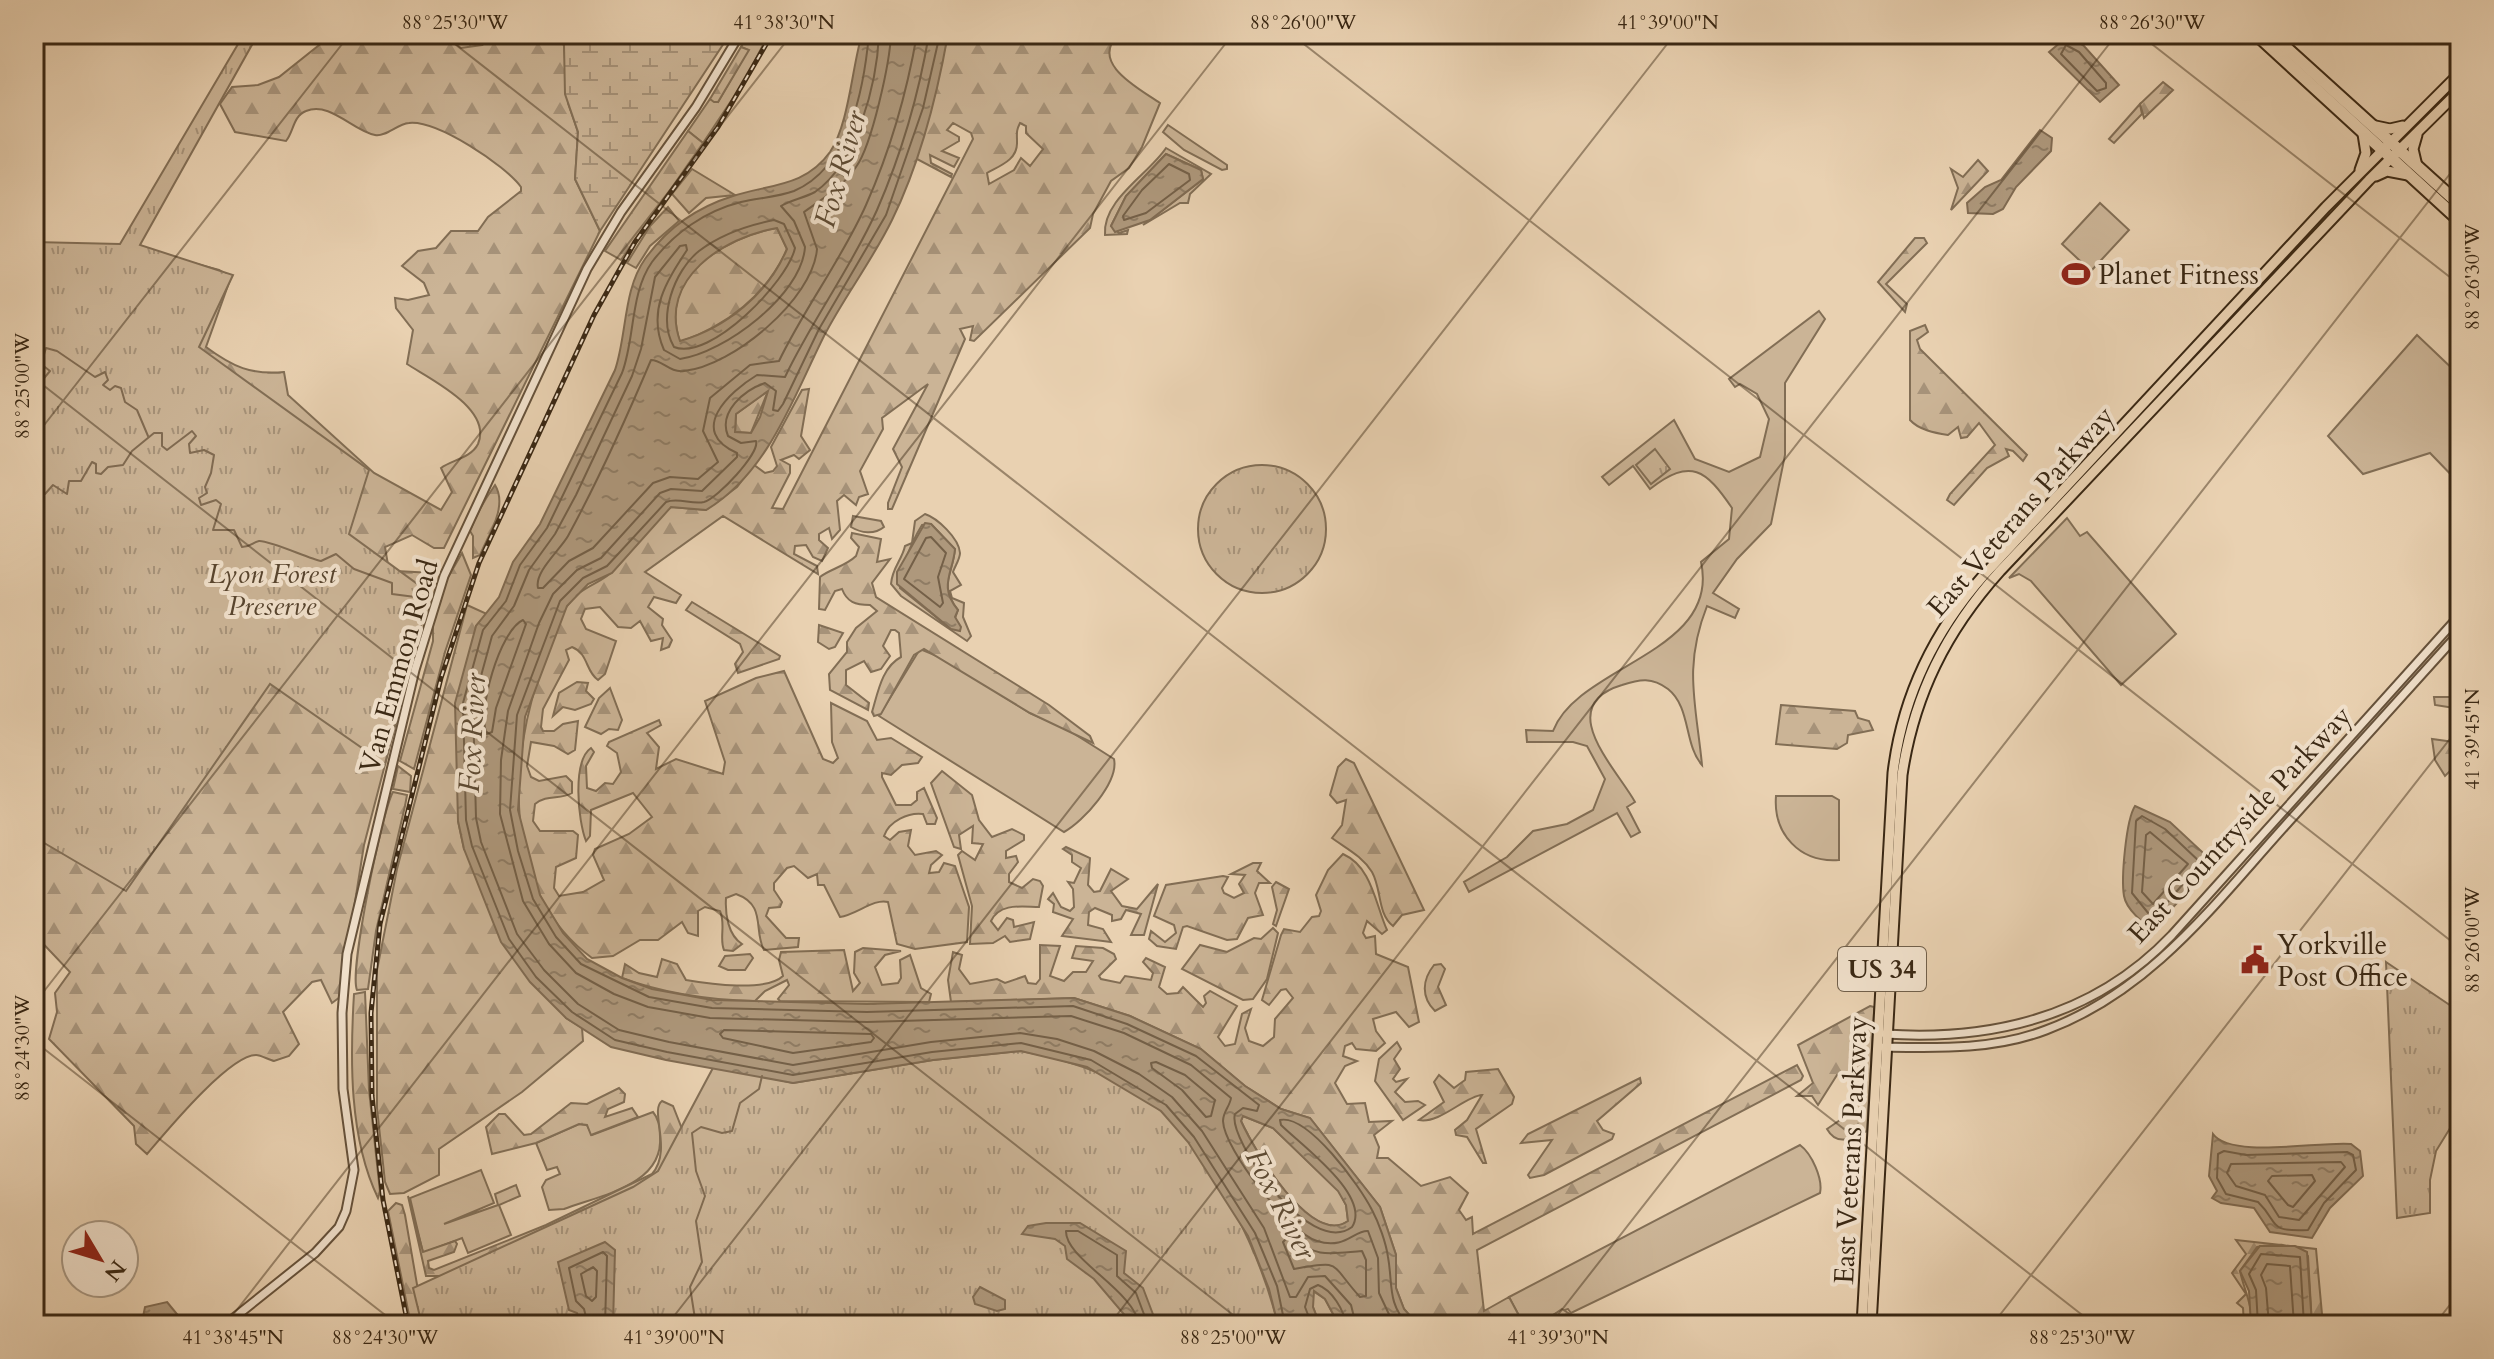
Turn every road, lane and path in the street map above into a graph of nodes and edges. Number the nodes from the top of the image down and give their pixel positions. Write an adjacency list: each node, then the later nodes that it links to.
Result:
1 (740, 34): 21 (street, Van Emmon Road)
2 (2256, 34): 7 (highway)
3 (2271, 34): 7 (highway)
4 (2460, 73): 6 (main road, US 34)
5 (2460, 90): 8 (main road, US 34)
6 (2406, 125): 7 (main road); 9 (main road, US 34)
7 (2367, 130): 9 (highway); 11 (main road)
8 (2419, 130): 9 (main road, US 34); 10 (main road)
9 (2390, 150): 10 (highway); 11 (main road, East Veterans Parkway / US 34); 12 (main road, East Veterans Parkway / US 34)
10 (2412, 170): 12 (main road); 13 (highway); 14 (highway)
11 (2359, 173): 19 (main road, East Veterans Parkway / US 34)
12 (2369, 180): 19 (main road, East Veterans Parkway / US 34)
13 (2460, 205)
14 (2460, 221)
15 (2460, 615): 17 (street, East Countryside Parkway)
16 (2460, 632): 18 (street, East Countryside Parkway)
17 (2400, 682): 18 (street); 19 (street, East Countryside Parkway)
18 (2408, 690): 20 (street, East Countryside Parkway)
19 (1884, 1034): 20 (main road, East Veterans Parkway / US 34)
20 (1882, 1047): 22 (main road, East Veterans Parkway / US 34); 23 (main road, East Veterans Parkway / US 34)
21 (225, 1325)
22 (1862, 1325)
23 (1871, 1325)

